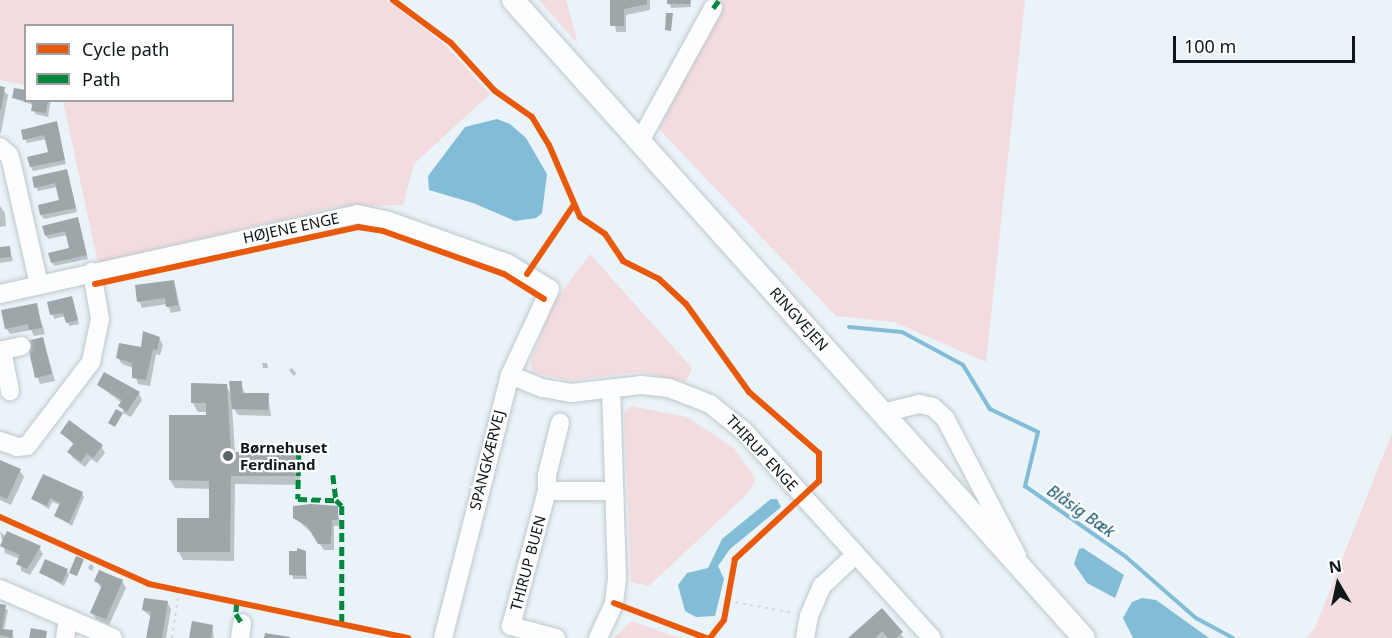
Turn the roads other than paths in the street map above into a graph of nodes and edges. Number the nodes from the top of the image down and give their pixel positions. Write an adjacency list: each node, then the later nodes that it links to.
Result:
1 (513, 0): 3 (main road, RINGVEJEN)
2 (713, 8): 3 (street)
3 (640, 141): 14 (main road, RINGVEJEN)
4 (0, 147): 6 (street)
5 (92, 272): 6 (street, HØJENE ENGE); 7 (street, HØJENE ENGE); 16 (street)
6 (39, 285): 8 (street, HØJENE ENGE)
7 (550, 289): 11 (street, SPANGKÆRVEJ)
8 (0, 294)
9 (21, 346): 10 (street)
10 (1, 351): 13 (street)
11 (510, 375): 12 (street, THIRUP ENGE); 25 (street, SPANGKÆRVEJ)
12 (611, 389): 18 (street); 19 (street, THIRUP ENGE)
13 (10, 391)
14 (883, 413): 20 (main road, RINGVEJEN); 20 (street)
15 (560, 423): 17 (street, THIRUP BUEN)
16 (0, 441)
17 (548, 491): 18 (street); 26 (street, THIRUP BUEN)
18 (614, 491): 27 (street)
19 (855, 555): 28 (street); 29 (street, THIRUP ENGE)
20 (1020, 563): 30 (main road, RINGVEJEN)
21 (0, 589): 22 (street)
22 (68, 618): 23 (street); 24 (street)
23 (65, 638)
24 (113, 638)
25 (443, 638)
26 (556, 638)
27 (598, 638)
28 (805, 638)
29 (932, 638)
30 (1084, 638)

